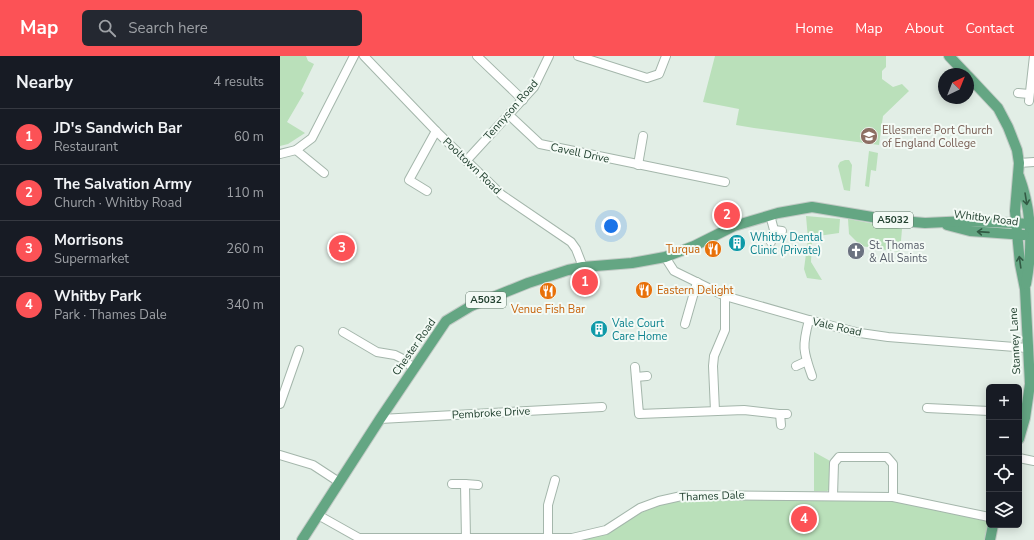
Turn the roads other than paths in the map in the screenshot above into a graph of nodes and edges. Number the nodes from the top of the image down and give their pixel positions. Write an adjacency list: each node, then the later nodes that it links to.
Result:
1 (354, 56): 17 (street)
2 (364, 56): 15 (street, Pooltown Road)
3 (476, 56): 13 (street)
4 (549, 56): 13 (street, Tennyson Road)
5 (578, 56): 6 (street)
6 (666, 56)
7 (949, 56): 9 (main road)
8 (1034, 56): 10 (street)
9 (960, 68)
10 (1033, 68): 12 (street)
11 (974, 82): 21 (main road)
12 (1018, 93)
13 (523, 100): 14 (street, Tennyson Road)
14 (509, 115): 19 (street, Tennyson Road); 22 (street, Cavell Drive)
15 (436, 131): 19 (street, Pooltown Road); 26 (street)
16 (643, 136): 22 (street)
17 (296, 150): 18 (street); 23 (street)
18 (280, 154)
19 (466, 161): 37 (street, Pooltown Road)
20 (1034, 162): 21 (street)
21 (1019, 164): 24 (main road)
22 (638, 165): 25 (street, Cavell Drive)
23 (324, 173)
24 (1019, 176): 28 (main road, Stanney Lane); 30 (main road, Stanney Lane, one-way to 30)
25 (725, 182)
26 (427, 191)
27 (770, 215): 29 (main road, Whitby Road / A5032); 31 (street); 36 (main road, Whitby Road / A5032)
28 (1017, 222): 29 (main road, Whitby Road / A5032); 30 (main road, Whitby Road / A5032); 33 (main road, Stanney Lane)
29 (936, 223): 33 (main road, Whitby Road / A5032, one-way to 29)
30 (1032, 224): 34 (main road, Stanney Lane)
31 (774, 230): 32 (street); 35 (street)
32 (782, 231)
33 (1018, 235): 34 (main road, Whitby Road / A5032); 39 (main road, Stanney Lane, one-way to 33)
34 (1032, 236): 39 (main road, Stanney Lane)
35 (771, 242)
36 (665, 257): 37 (main road, Chester Road / A5032); 38 (street, Vale Road)
37 (583, 267): 49 (main road, Chester Road / A5032)
38 (697, 282): 40 (street, Vale Road); 42 (street)
39 (1025, 288): 44 (main road, Stanney Lane)
40 (726, 296): 41 (street, Vale Road); 58 (street)
41 (809, 320): 44 (street, Vale Road); 46 (street)
42 (685, 324)
43 (343, 332): 49 (street)
44 (1027, 348): 53 (main road, Stanney Lane); 57 (main road, Stanney Lane)
45 (299, 350): 54 (street)
46 (807, 361): 47 (street); 51 (street)
47 (796, 366)
48 (635, 367): 52 (street)
49 (413, 368): 60 (main road, Chester Road / A5032)
50 (647, 376): 52 (street)
51 (812, 376)
52 (636, 377): 58 (street)
53 (1022, 399)
54 (280, 404)
55 (602, 407): 60 (street, Pembroke Drive)
56 (927, 408): 59 (street)
57 (1022, 410)
58 (715, 411): 61 (street)
59 (986, 411)
60 (380, 419): 66 (main road, Chester Road / A5032)
61 (780, 425)
62 (280, 455): 66 (street)
63 (1022, 459): 64 (street)
64 (1034, 461)
65 (555, 480): 75 (street)
66 (339, 482): 72 (main road, Chester Road / A5032)
67 (452, 484): 68 (street)
68 (465, 484): 69 (street); 76 (street)
69 (478, 485)
70 (832, 496): 71 (street, Thames Dale); 71 (street); 75 (street, Thames Dale)
71 (893, 497): 73 (street, Thames Dale)
72 (318, 515): 79 (main road, Chester Road / A5032); 80 (street, Thames Dale)
73 (986, 516)
74 (992, 528): 81 (main road)
75 (548, 538): 78 (street, Thames Dale)
76 (466, 539): 77 (street, Thames Dale); 80 (street, Thames Dale)
77 (505, 539): 78 (street, Thames Dale)
78 (531, 539)
79 (302, 540)
80 (408, 540)
81 (990, 540)

